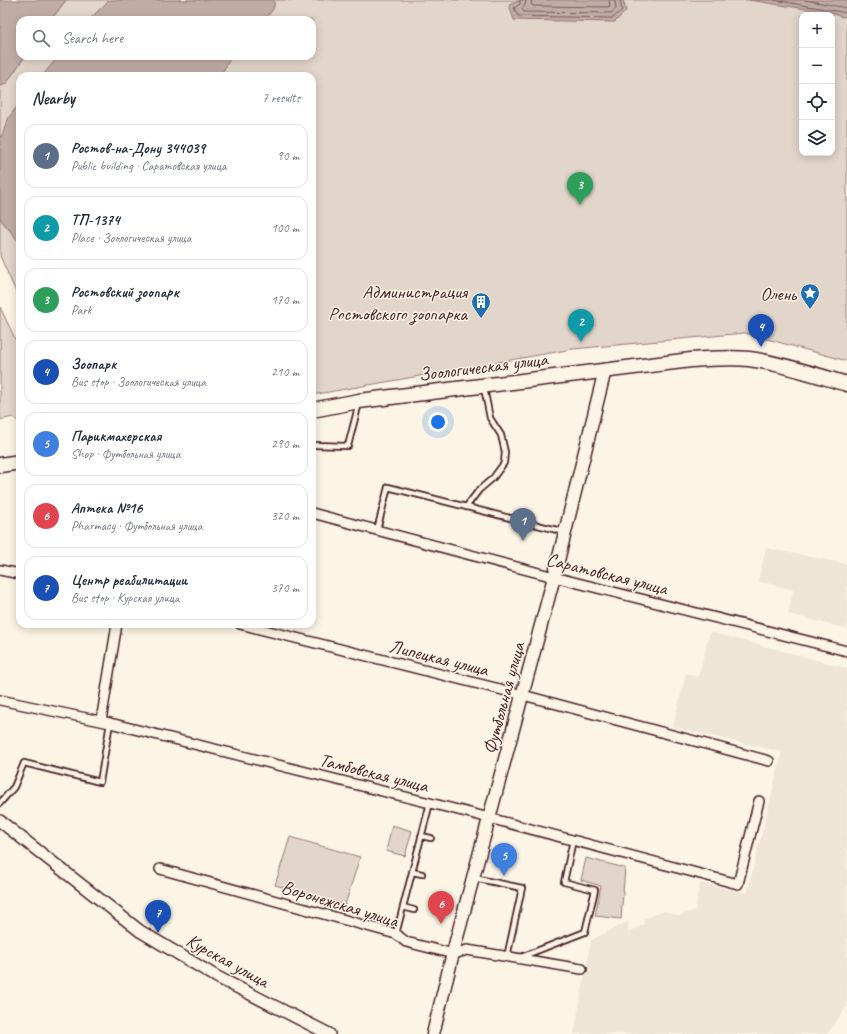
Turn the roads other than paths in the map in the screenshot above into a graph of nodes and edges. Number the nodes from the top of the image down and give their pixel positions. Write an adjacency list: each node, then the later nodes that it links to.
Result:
1 (605, 370): 2 (main road, Зоологическая улица); 3 (main road, Зоологическая улица); 12 (main road, Футбольная улица)
2 (847, 384)
3 (483, 385): 4 (main road, Зоологическая улица); 9 (lane)
4 (359, 401): 5 (main road, Зоологическая улица); 6 (lane)
5 (316, 409)
6 (316, 445)
7 (16, 463): 8 (main road)
8 (0, 465)
9 (466, 507): 11 (lane); 12 (lane)
10 (316, 514): 11 (street, Саратовская улица)
11 (377, 530): 15 (street, Саратовская улица)
12 (565, 532): 15 (main road, Футбольная улица)
13 (0, 570): 14 (street)
14 (16, 573)
15 (554, 577): 18 (street, Саратовская улица); 19 (main road, Футбольная улица)
16 (117, 628): 21 (street)
17 (256, 628): 19 (street, Липецкая улица)
18 (847, 652)
19 (522, 695): 22 (street, Липецкая улица); 26 (main road, Футбольная улица)
20 (0, 700): 21 (street, Тамбовская улица)
21 (105, 722): 24 (lane); 25 (street, Тамбовская улица)
22 (769, 761)
23 (759, 801): 30 (street, Тамбовская улица)
24 (0, 803)
25 (430, 803): 26 (street, Тамбовская улица); 28 (lane)
26 (490, 818): 30 (street, Тамбовская улица); 34 (main road, Футбольная улица)
27 (0, 821): 42 (street, Курская улица)
28 (422, 836): 29 (lane); 32 (lane)
29 (431, 838)
30 (573, 840): 40 (lane)
31 (160, 869): 37 (street, Воронежская улица)
32 (412, 872): 33 (lane); 35 (lane)
33 (422, 874)
34 (474, 878): 38 (main road, Футбольная улица); 39 (lane)
35 (403, 907): 36 (lane); 37 (lane)
36 (414, 910)
37 (396, 934): 38 (street, Воронежская улица)
38 (454, 954): 39 (street, Воронежская улица); 43 (main road, Футбольная улица)
39 (507, 957): 40 (street, Воронежская улица)
40 (517, 958): 41 (street, Воронежская улица)
41 (582, 969)
42 (329, 1034)
43 (433, 1034)

